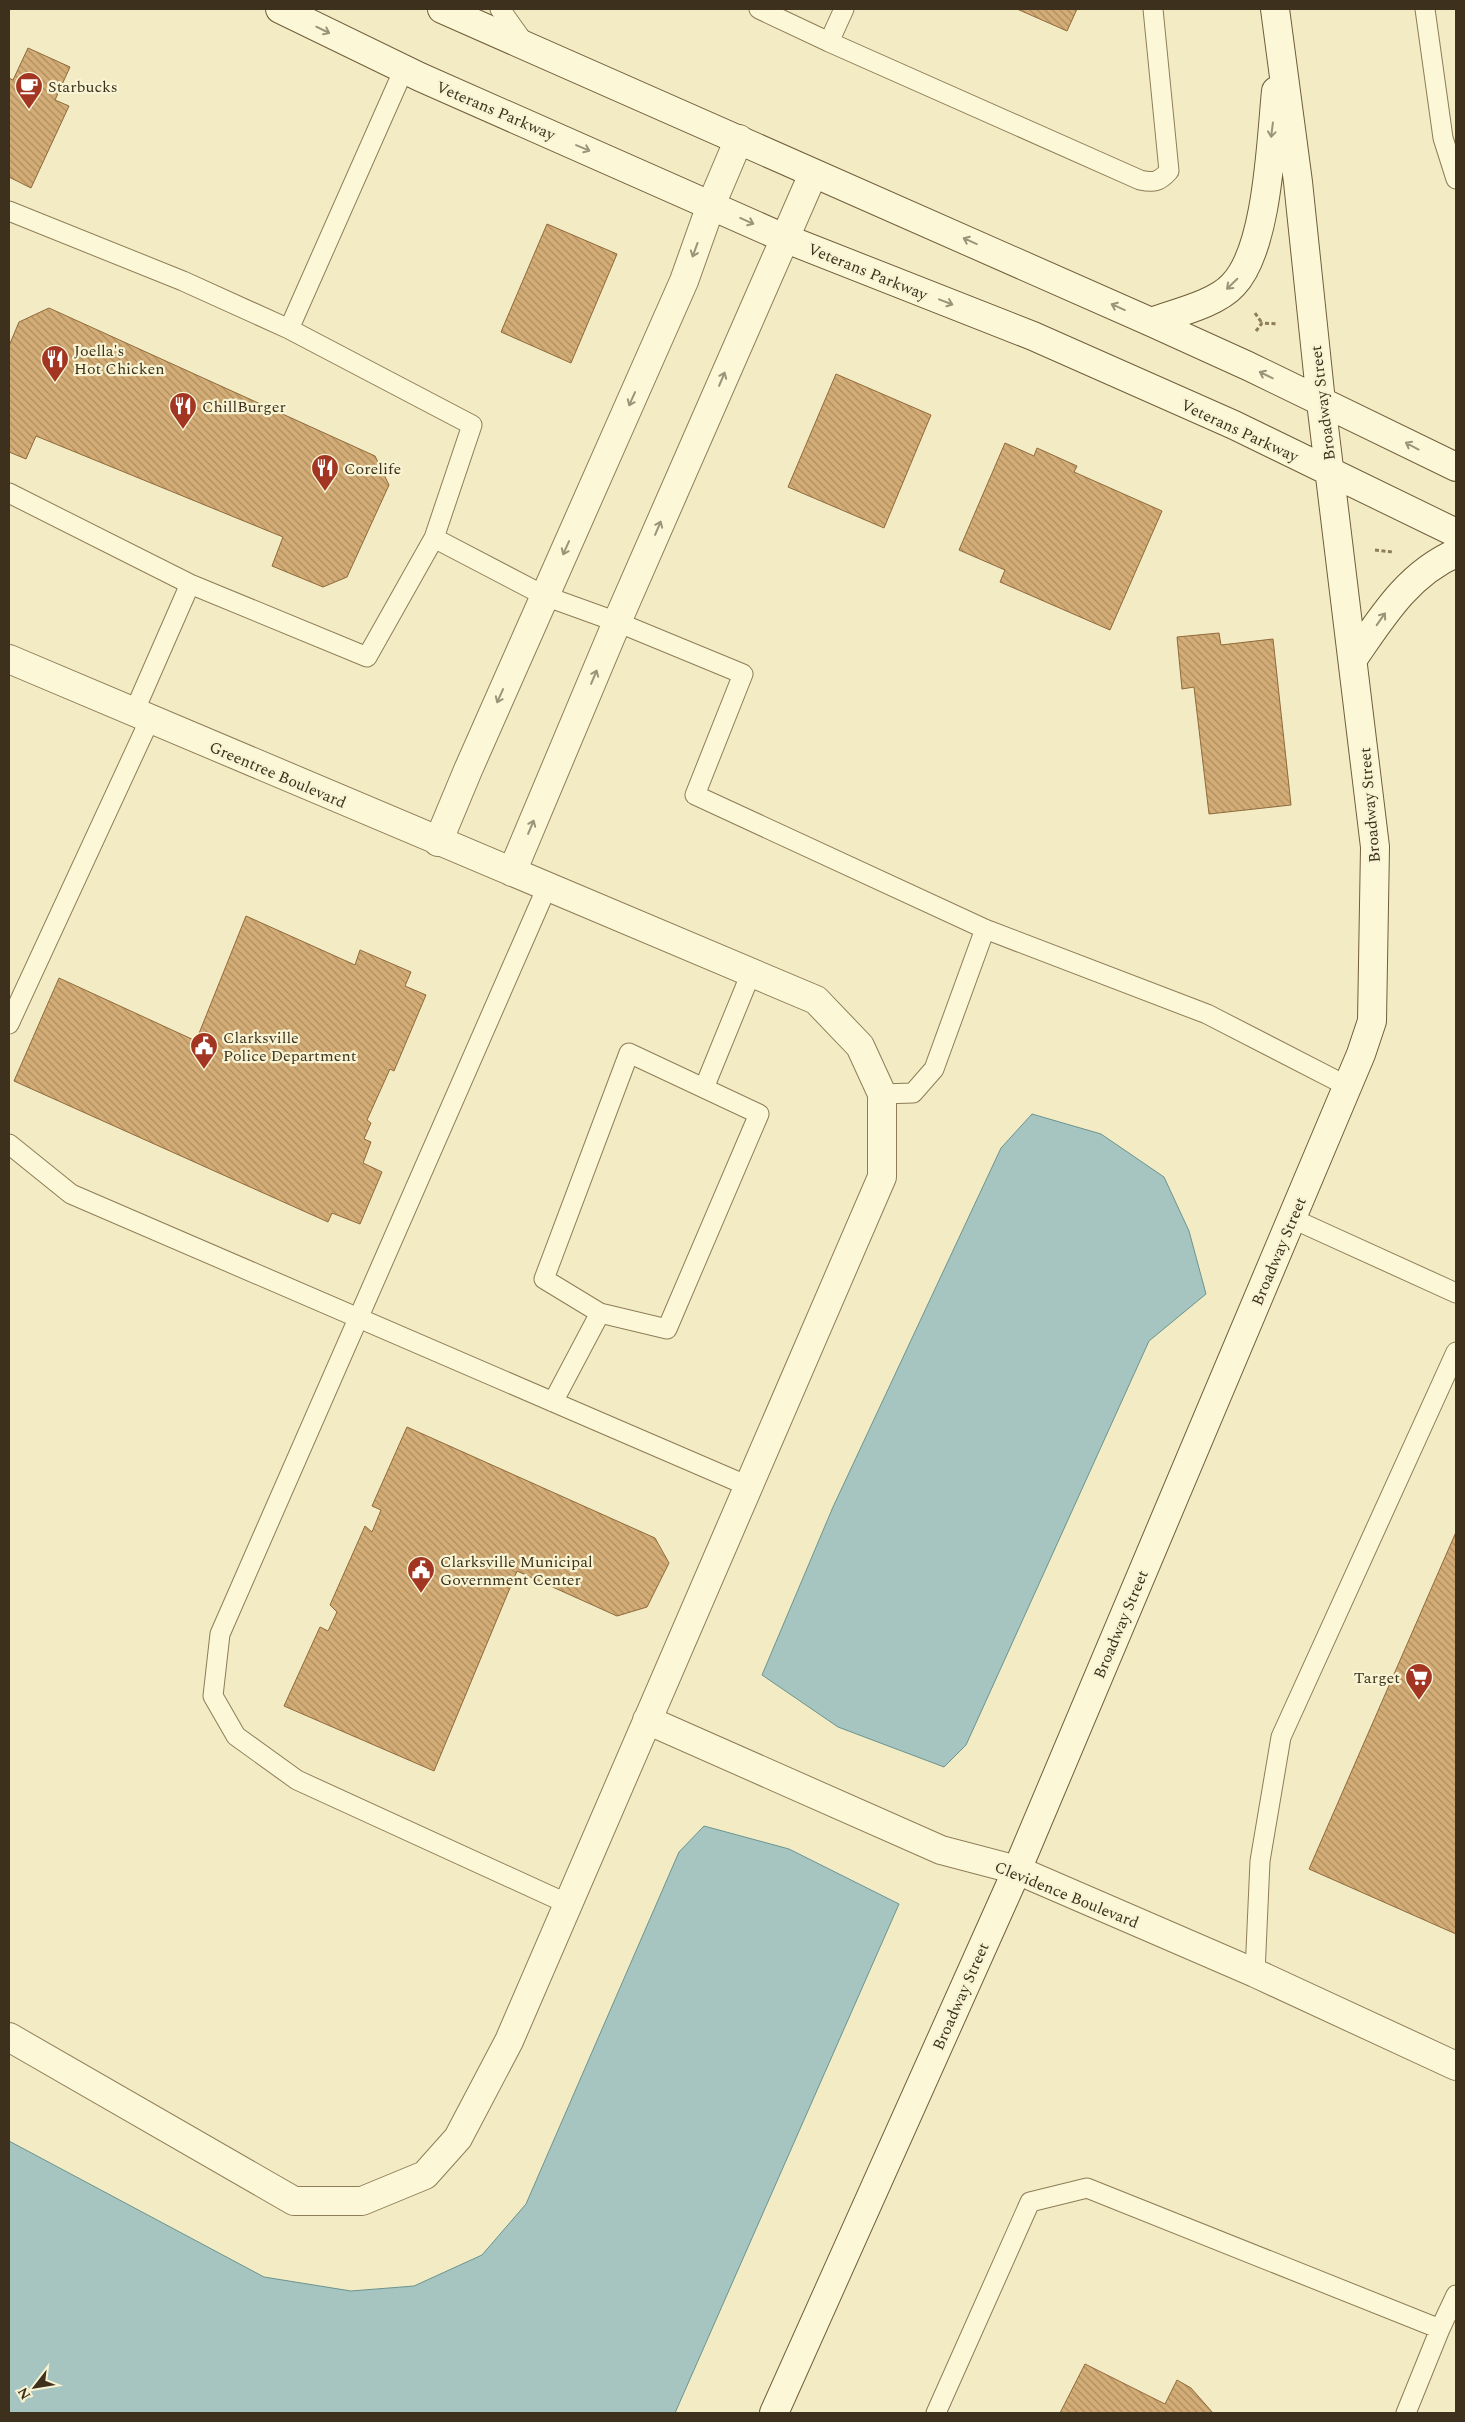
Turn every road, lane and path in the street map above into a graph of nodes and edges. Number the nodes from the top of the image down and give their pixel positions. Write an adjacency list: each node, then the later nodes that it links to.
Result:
1 (280, 9): 12 (street, Veterans Parkway, one-way to 12)
2 (442, 9): 10 (street)
3 (500, 9): 10 (lane)
4 (759, 9): 9 (lane)
5 (844, 9): 9 (lane)
6 (1153, 9): 9 (lane)
7 (1275, 9): 11 (street, Broadway Street)
8 (1426, 9): 15 (lane)
9 (829, 42)
10 (528, 47): 13 (street)
11 (1282, 47): 19 (street, one-way to 19); 23 (street, Broadway Street)
12 (404, 69): 16 (street, Veterans Parkway, one-way to 16); 21 (lane)
13 (739, 139): 14 (street); 16 (street)
14 (813, 174): 18 (street); 19 (street, one-way to 14)
15 (1456, 179)
16 (711, 205): 18 (street, Veterans Parkway, one-way to 18); 31 (street, one-way to 31)
17 (9, 210): 21 (lane)
18 (784, 238): 25 (street, Veterans Parkway, one-way to 25); 32 (street, one-way to 18)
19 (1151, 322): 23 (street, one-way to 19)
20 (1282, 324): 22 (path)
21 (289, 329): 28 (lane)
22 (1253, 336)
23 (1321, 402): 24 (street, one-way to 23); 25 (street, Broadway Street)
24 (1456, 467)
25 (1331, 473): 27 (street, Veterans Parkway); 34 (street, Broadway Street)
26 (9, 493): 30 (lane)
27 (1456, 533)
28 (434, 538): 30 (lane); 31 (lane)
29 (1456, 553): 34 (street, one-way to 29)
30 (190, 584): 35 (lane)
31 (545, 596): 32 (lane); 36 (street, one-way to 36)
32 (617, 622): 37 (street, one-way to 32); 39 (lane)
33 (9, 659): 35 (street, Greentree Boulevard)
34 (1353, 659): 42 (street, Broadway Street)
35 (142, 716): 36 (street, Greentree Boulevard); 41 (lane)
36 (438, 842): 37 (street, Greentree Boulevard)
37 (512, 872): 38 (street, Greentree Boulevard)
38 (547, 887): 40 (street, Greentree Boulevard); 49 (lane)
39 (985, 929): 42 (lane); 44 (lane)
40 (752, 973): 43 (lane); 44 (street, Greentree Boulevard)
41 (9, 1024)
42 (1347, 1086): 46 (street, Broadway Street)
43 (704, 1088): 48 (lane); 48 (lane)
44 (882, 1094): 52 (street)
45 (9, 1144): 49 (lane)
46 (1291, 1218): 47 (lane); 54 (street, Broadway Street)
47 (1456, 1293)
48 (600, 1313): 51 (lane)
49 (358, 1318): 51 (lane); 55 (lane)
50 (1456, 1352): 56 (lane)
51 (553, 1402): 52 (lane)
52 (748, 1486): 53 (street)
53 (647, 1720): 54 (street, Clevidence Boulevard); 55 (street)
54 (1017, 1870): 56 (street, Clevidence Boulevard); 61 (street, Broadway Street)
55 (568, 1904): 57 (street)
56 (1255, 1973): 58 (street, Clevidence Boulevard)
57 (9, 2037)
58 (1456, 2066)
59 (1456, 2295): 60 (lane)
60 (1440, 2330): 62 (lane); 63 (lane)
61 (774, 2413)
62 (936, 2413)
63 (1406, 2413)

